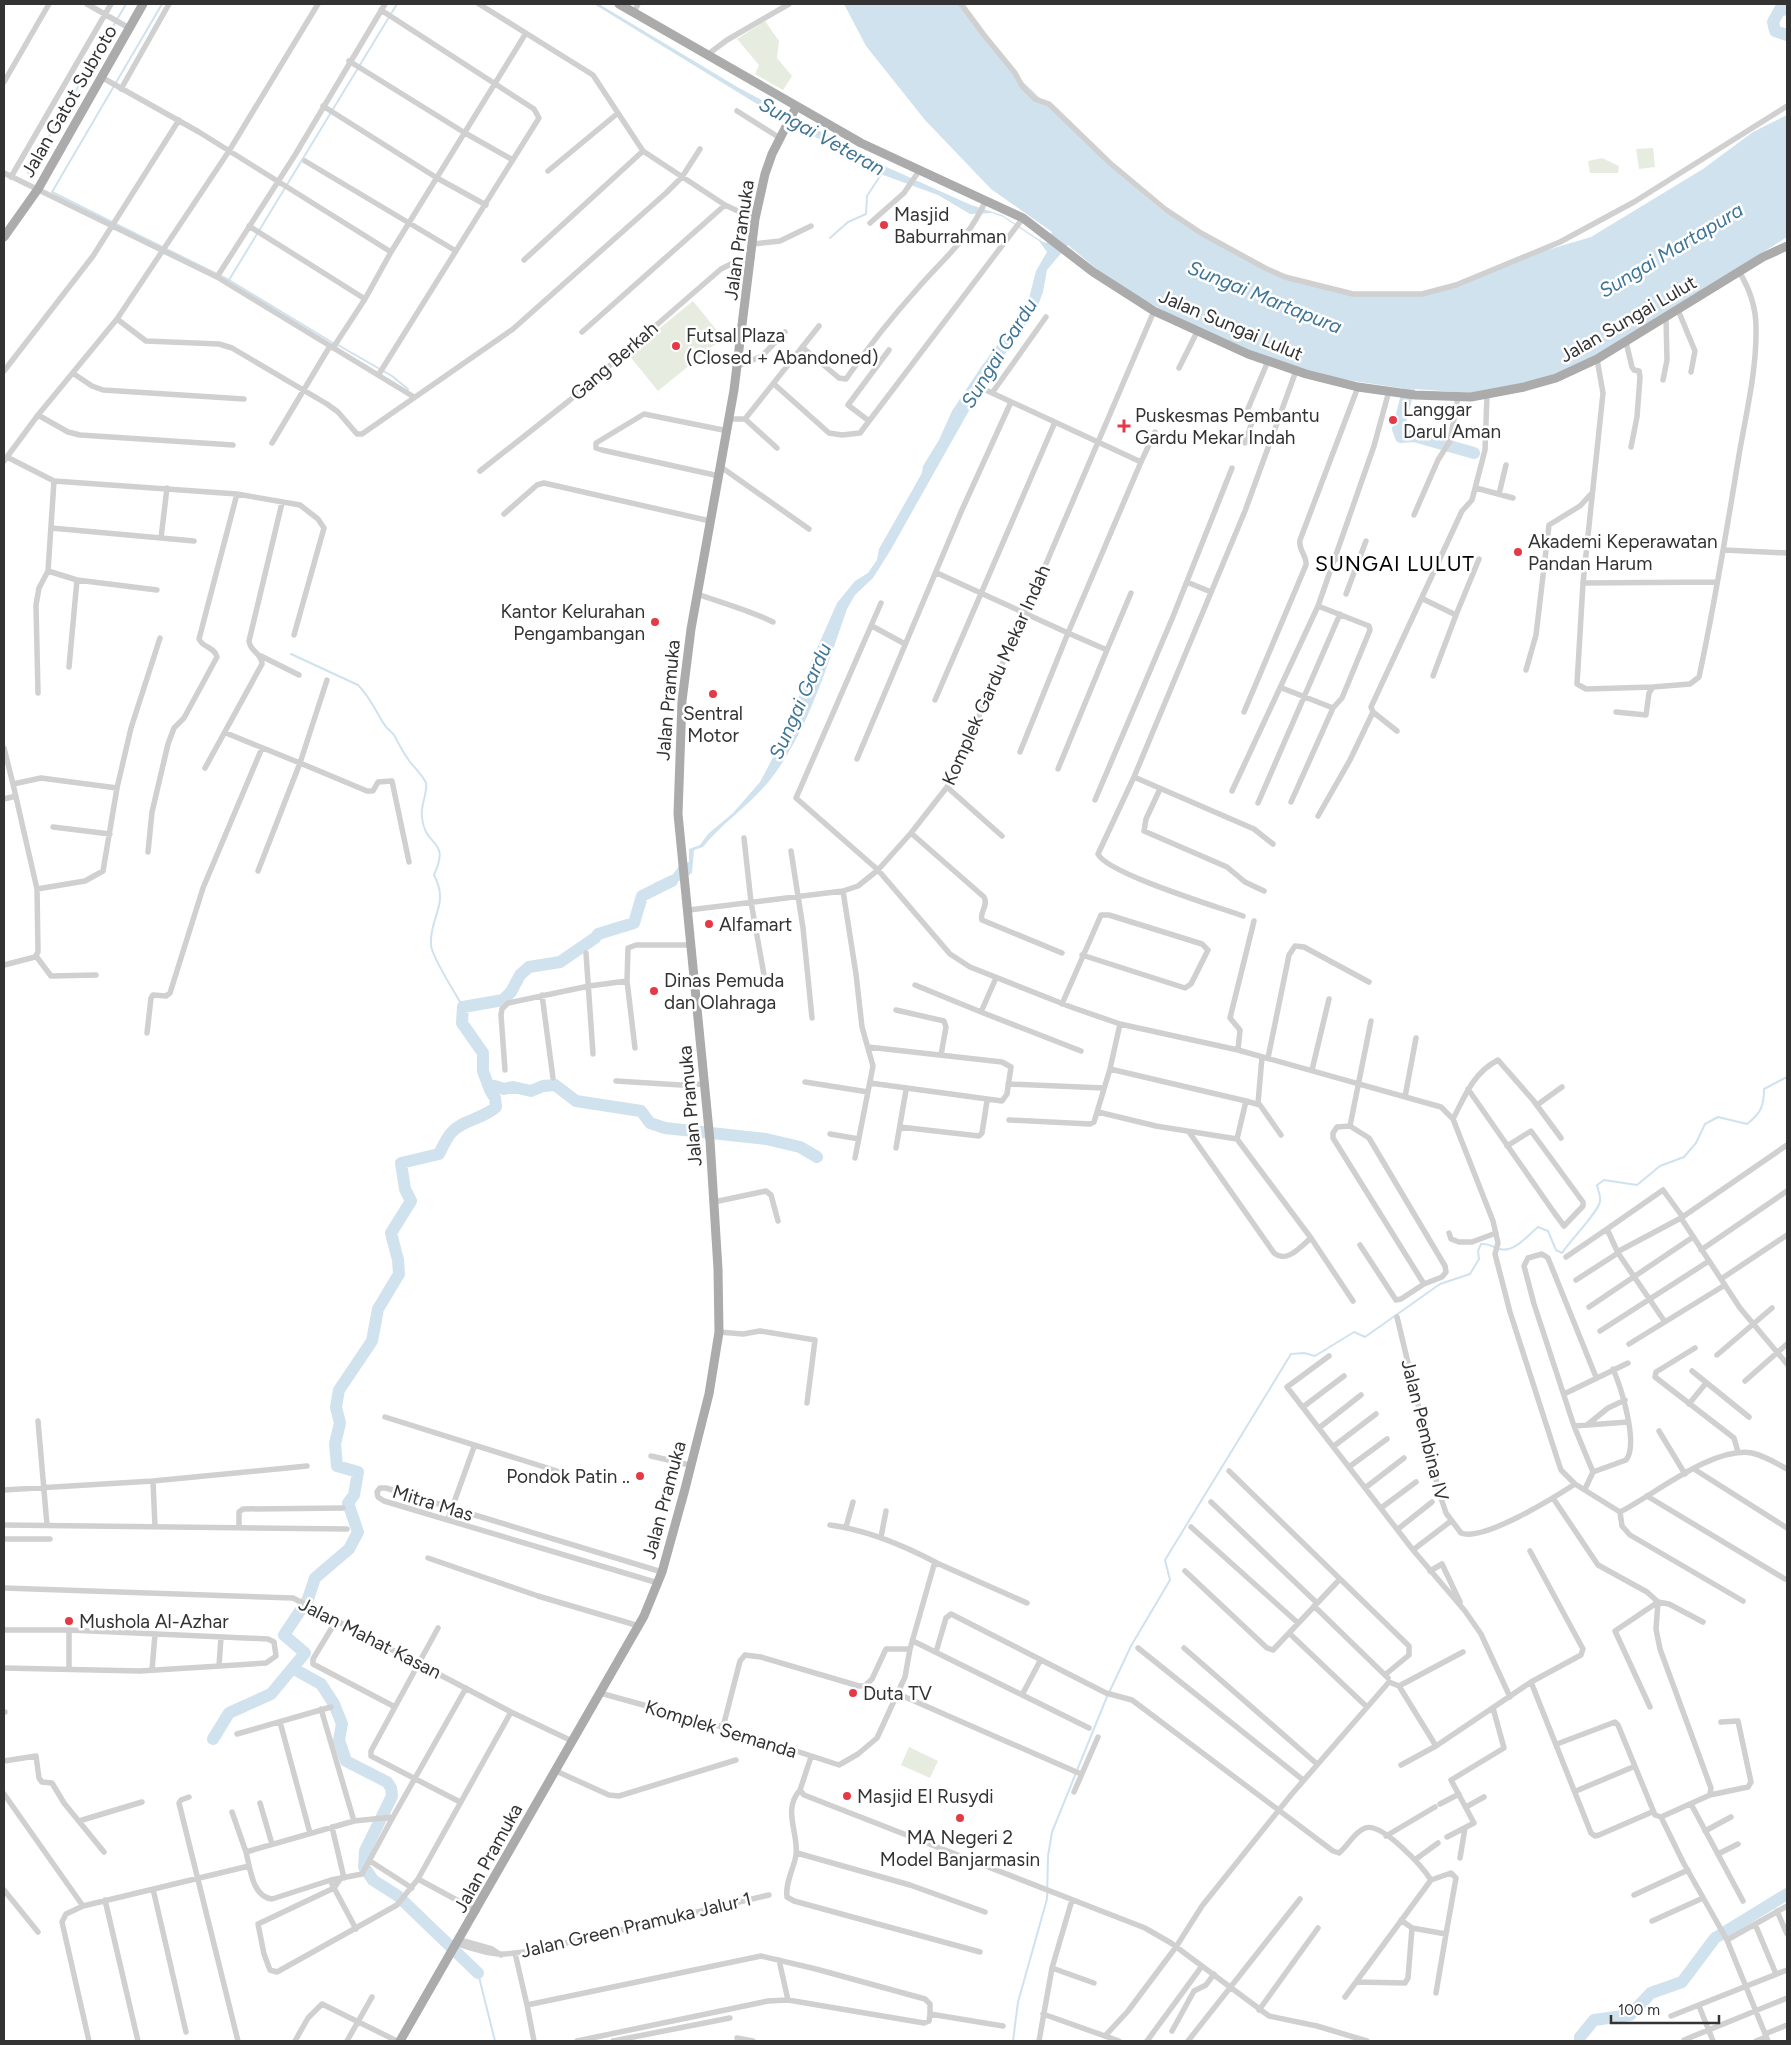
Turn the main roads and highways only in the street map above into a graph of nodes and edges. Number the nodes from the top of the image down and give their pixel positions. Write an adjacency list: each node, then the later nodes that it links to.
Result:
1 (143, 4): 5 (main road, Jalan Gatot Subroto)
2 (619, 4): 3 (main road, Jalan Sungai Lulut)
3 (636, 8): 4 (main road, Jalan Sungai Lulut)
4 (796, 107): 6 (main road, Jalan Sungai Lulut); 7 (main road, Jalan Pramuka)
5 (4, 237)
6 (1787, 246)
7 (398, 2041)

